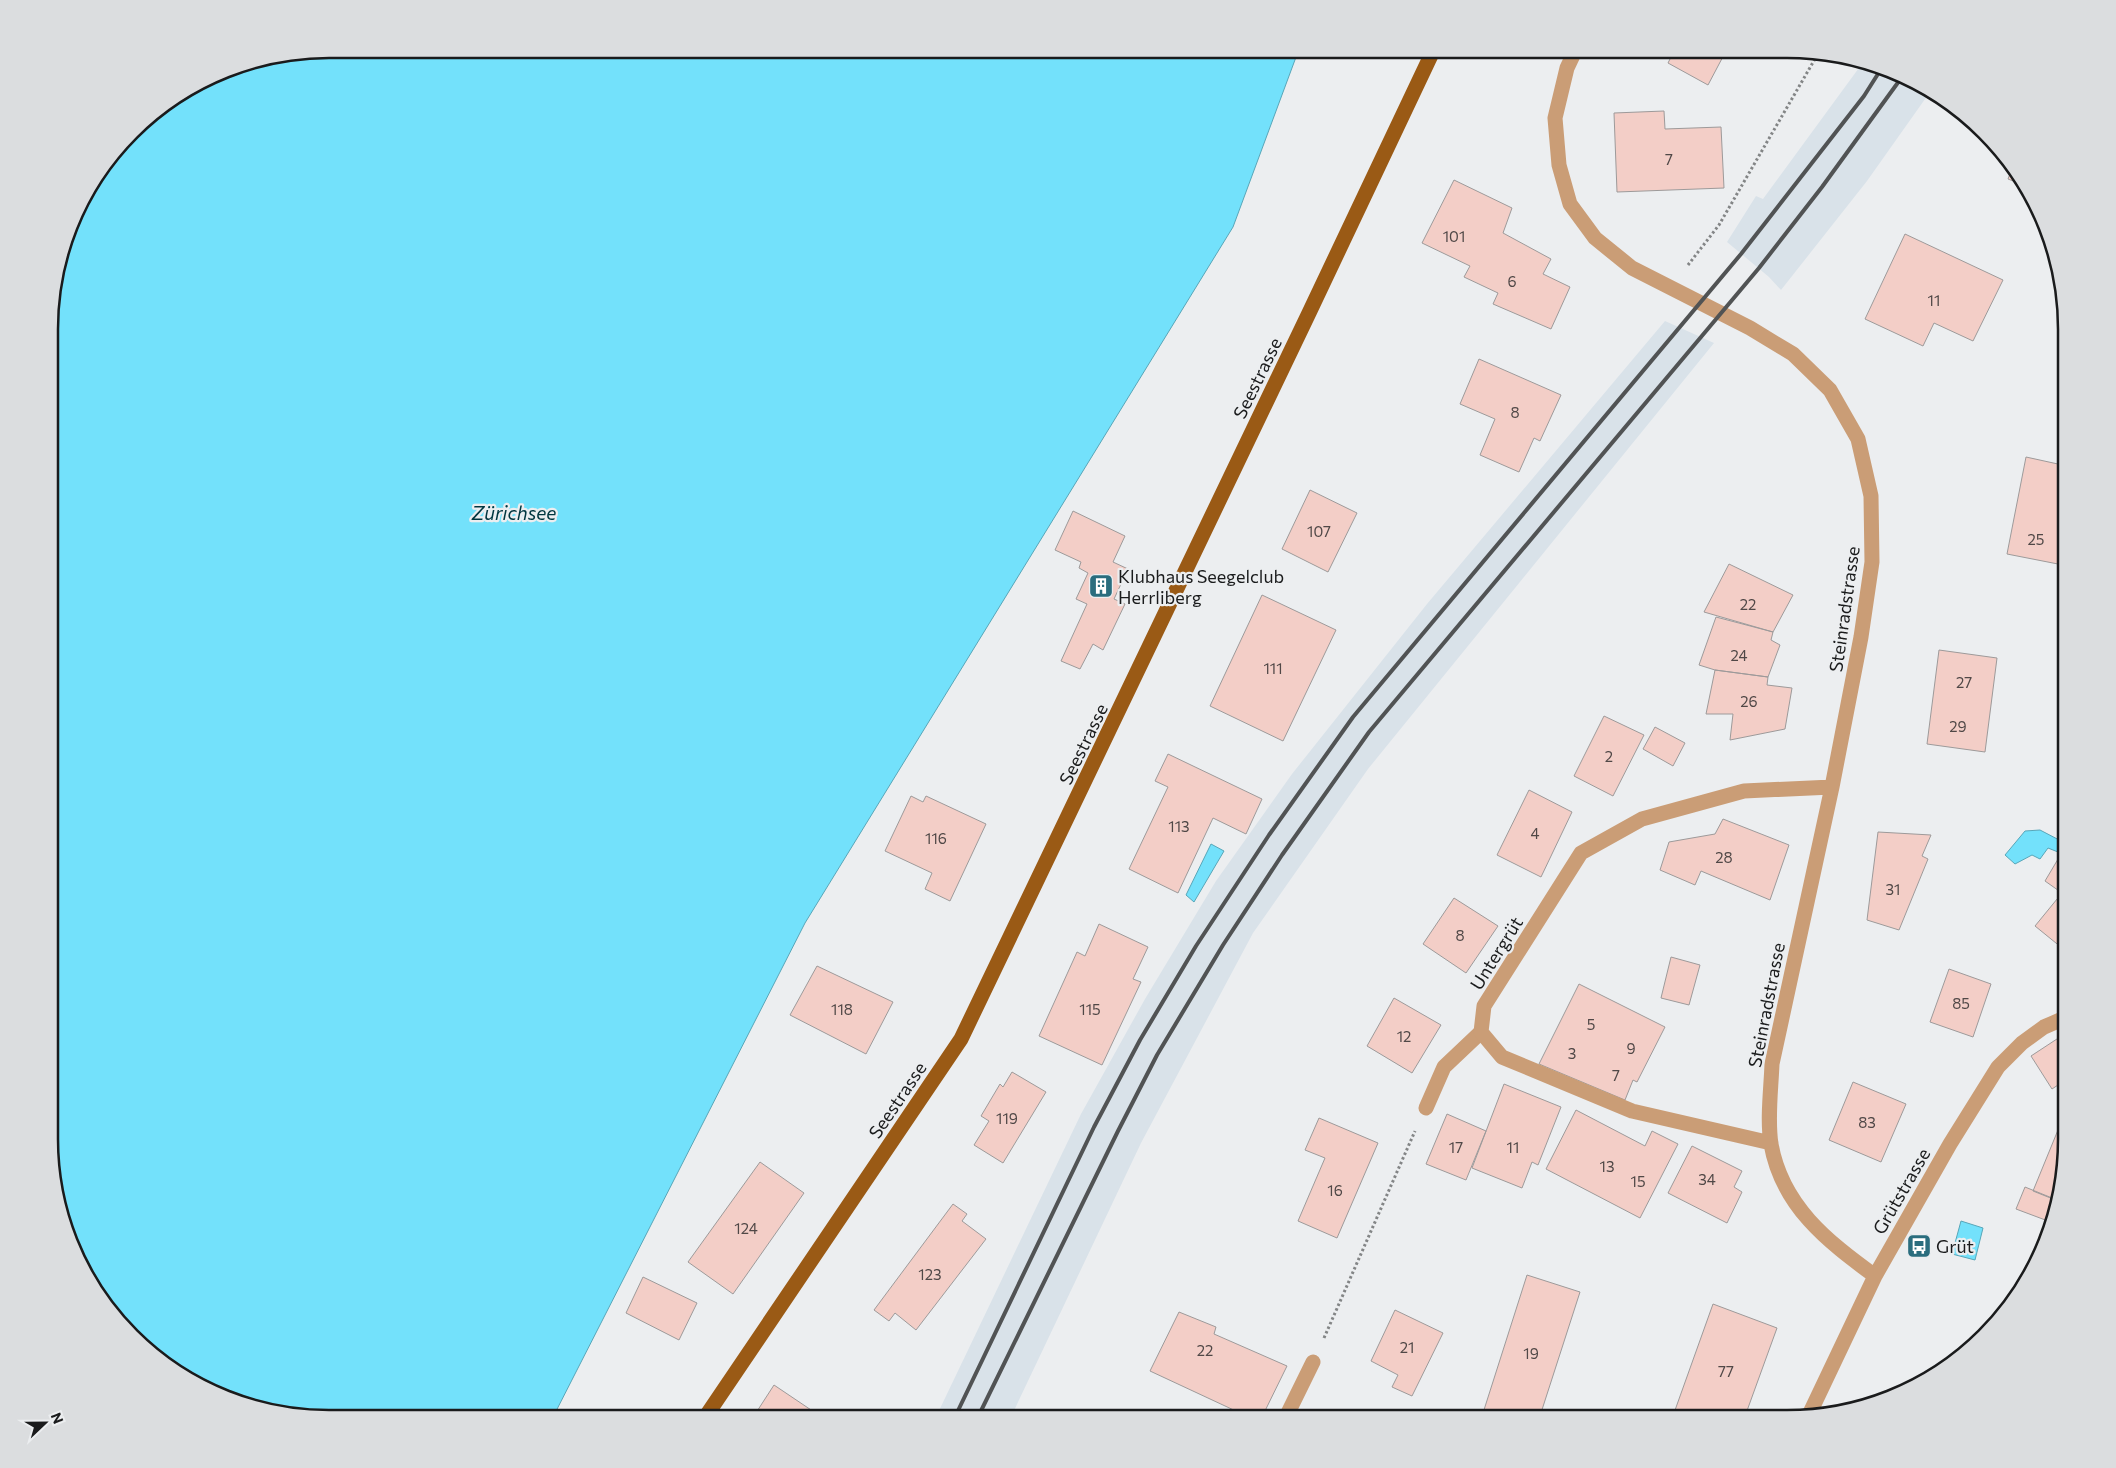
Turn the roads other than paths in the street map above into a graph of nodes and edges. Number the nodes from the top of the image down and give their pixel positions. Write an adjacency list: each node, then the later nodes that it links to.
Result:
1 (1430, 58): 11 (main road, Seestrasse)
2 (1572, 58): 3 (street, Steinradstrasse)
3 (1832, 787): 5 (street, Untergrüt); 7 (street, Steinradstrasse)
4 (2058, 1020): 8 (street, Grütstrasse)
5 (1481, 1032): 6 (street); 7 (street)
6 (1426, 1108)
7 (1771, 1143): 8 (street, Steinradstrasse)
8 (1874, 1276): 10 (street, Grütstrasse)
9 (1313, 1362): 12 (street)
10 (1812, 1409)
11 (710, 1410)
12 (1289, 1410)

